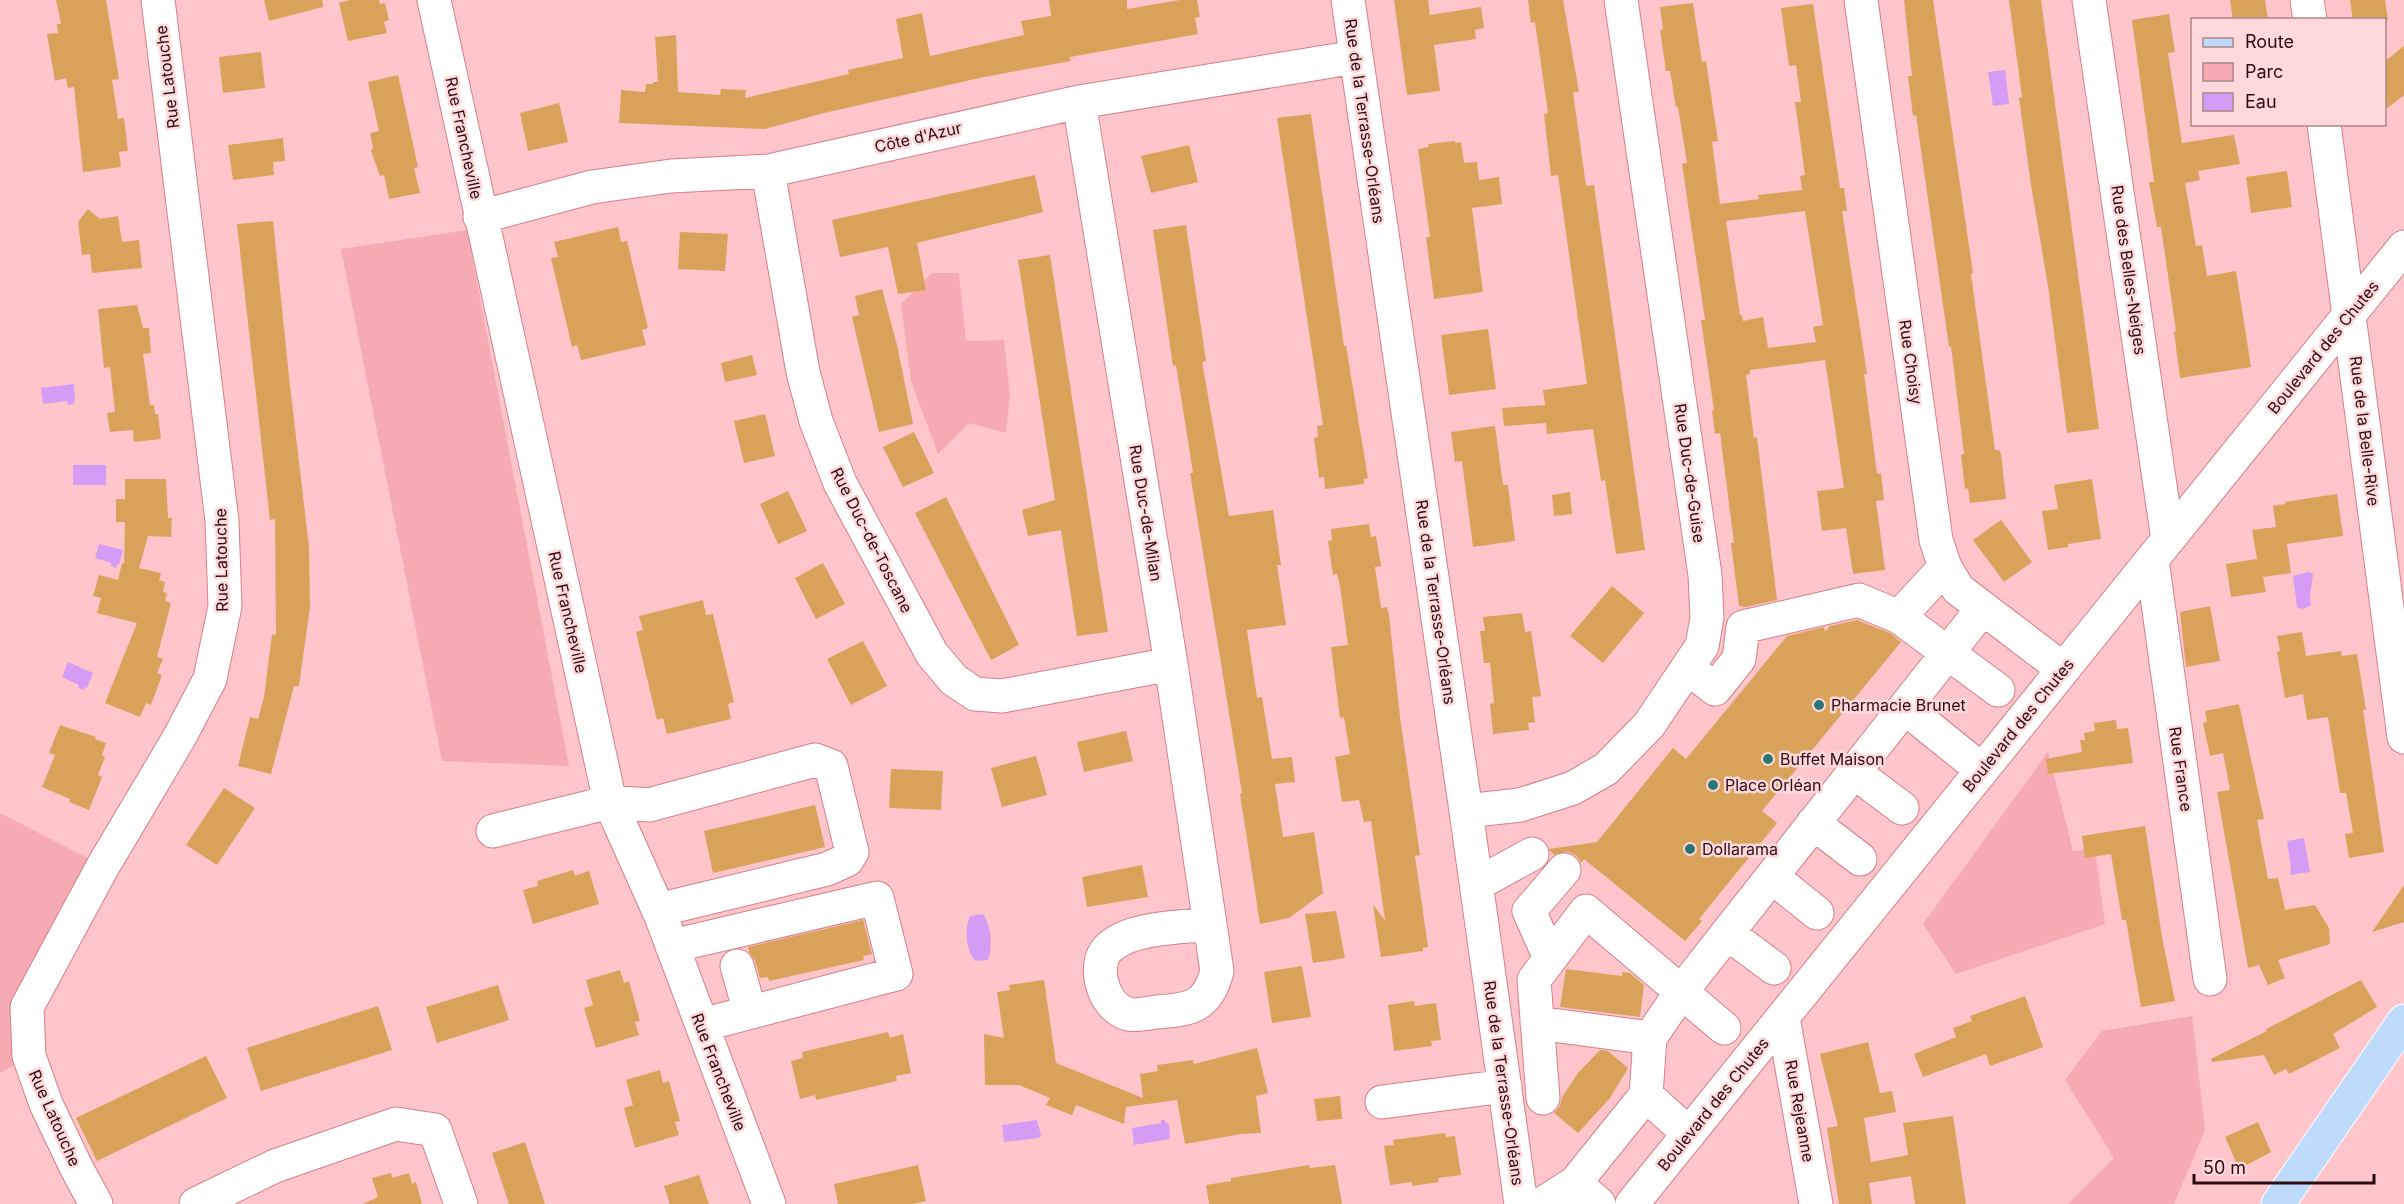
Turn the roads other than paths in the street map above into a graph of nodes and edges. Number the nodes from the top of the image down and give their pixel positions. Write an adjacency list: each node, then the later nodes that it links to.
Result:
1 (158, 0): 64 (street, Rue Latouche)
2 (434, 0): 13 (street, Rue Francheville)
3 (1348, 0): 9 (street, Rue de la Terrasse-Orléans)
4 (1621, 0): 22 (street, Rue Duc-de-Guise)
5 (1861, 0): 17 (street, Rue Choisy)
6 (2089, 0): 16 (street, Rue des Belles-Neiges)
7 (2307, 0): 8 (street)
8 (2310, 18)
9 (1356, 57): 10 (street, Côte d'Azur); 31 (street, Rue de la Terrasse-Orléans)
10 (1078, 102): 12 (street, Côte d'Azur); 21 (street, Rue Duc-de-Milan)
11 (2324, 126): 15 (street, Rue de la Belle-Rive)
12 (768, 171): 13 (street, Côte d'Azur); 21 (street, Rue Duc-de-Toscane)
13 (480, 217): 29 (street, Rue Francheville)
14 (2404, 247): 15 (street, Boulevard des Chutes)
15 (2350, 314): 16 (street, Boulevard des Chutes); 26 (street, Rue de la Belle-Rive)
16 (2160, 550): 23 (street, Boulevard des Chutes); 47 (street, Rue France)
17 (1945, 567): 18 (street, Rue Choisy); 19 (street)
18 (1983, 608): 20 (street); 23 (street, Rue Choisy)
19 (1899, 616): 20 (street); 22 (street)
20 (1948, 653): 24 (street); 25 (street)
21 (1171, 664): 41 (street, Rue Duc-de-Milan)
22 (1689, 669): 31 (street, Rue Duc-de-Guise)
23 (2063, 669): 27 (street, Boulevard des Chutes)
24 (1998, 690)
25 (1905, 708): 27 (street); 28 (street)
26 (2404, 737)
27 (1982, 770): 51 (street, Boulevard des Chutes)
28 (1854, 772): 30 (street); 32 (street)
29 (610, 802): 33 (street); 39 (street, Rue Francheville); 39 (street)
30 (1902, 808)
31 (1466, 811): 38 (street, Rue de la Terrasse-Orléans)
32 (1813, 824): 35 (street); 37 (street)
33 (494, 831)
34 (1532, 854): 38 (street)
35 (1860, 859)
36 (1564, 870): 46 (street)
37 (1772, 877): 40 (street); 42 (street)
38 (1477, 884): 48 (street, Rue de la Terrasse-Orléans)
39 (658, 910): 43 (street, Rue Francheville)
40 (1817, 913)
41 (1210, 924)
42 (1728, 933): 45 (street); 49 (street)
43 (672, 946): 50 (street); 54 (street, Rue Francheville)
44 (737, 966): 50 (street)
45 (1773, 968)
46 (1542, 969): 48 (street); 49 (street); 53 (street)
47 (2210, 979)
48 (1491, 982): 57 (street, Rue de la Terrasse-Orléans)
49 (1681, 992): 55 (street); 56 (street)
50 (750, 1012): 54 (street)
51 (1783, 1017): 61 (street, Boulevard des Chutes); 72 (street, Rue Rejeanne)
52 (2404, 1021): 63 (main road)
53 (1537, 1023): 56 (street); 59 (street)
54 (702, 1025): 67 (street, Rue Francheville)
55 (1724, 1028)
56 (1650, 1038): 58 (street)
57 (1505, 1086): 60 (street); 68 (street, Rue de la Terrasse-Orléans)
58 (1646, 1095): 61 (street); 62 (street)
59 (1543, 1098)
60 (1382, 1102)
61 (1689, 1134): 71 (street, Boulevard des Chutes)
62 (1575, 1183): 69 (street); 70 (street)
63 (2279, 1203)
64 (96, 1204)
65 (196, 1204): 66 (street)
66 (460, 1204)
67 (769, 1204)
68 (1521, 1204)
69 (1542, 1204)
70 (1599, 1204)
71 (1632, 1204)
72 (1816, 1204)

